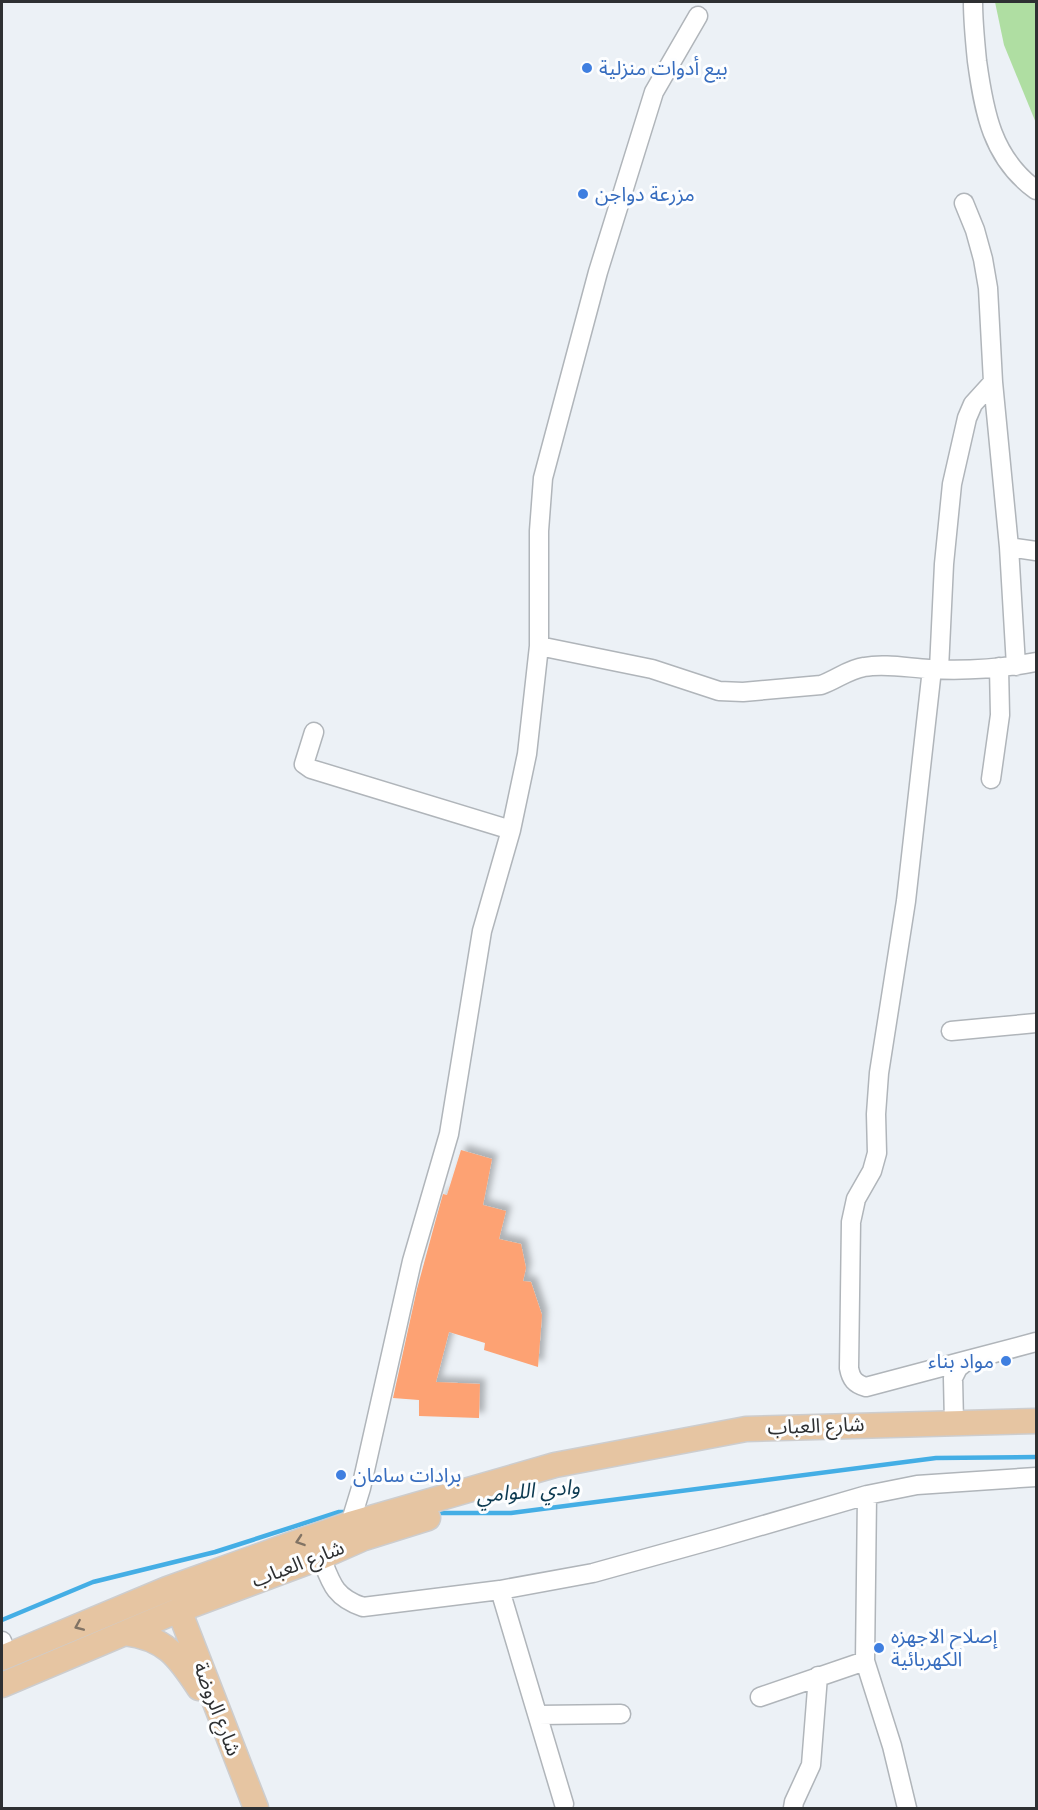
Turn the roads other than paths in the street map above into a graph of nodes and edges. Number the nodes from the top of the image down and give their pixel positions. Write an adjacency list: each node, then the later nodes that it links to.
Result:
1 (973, 2): 3 (street)
2 (698, 16): 8 (street)
3 (1036, 190)
4 (964, 203): 5 (street)
5 (993, 382): 6 (street); 11 (street)
6 (1009, 547): 7 (street); 10 (street)
7 (1036, 551)
8 (539, 646): 11 (street); 14 (street)
9 (1036, 662): 10 (street)
10 (1008, 666): 11 (street); 13 (street)
11 (935, 669): 18 (street)
12 (314, 732): 14 (street)
13 (991, 778)
14 (511, 830): 25 (street)
15 (1036, 1023): 16 (street)
16 (951, 1031)
17 (1036, 1342): 18 (street)
18 (968, 1360): 20 (street)
19 (1036, 1421): 20 (main road, شارع العباب)
20 (954, 1423): 21 (main road, شارع العباب)
21 (599, 1457): 24 (main road, شارع العباب); 25 (main road, شارع العباب)
22 (1036, 1477): 23 (street)
23 (867, 1495): 28 (street); 36 (street)
24 (446, 1512): 25 (main road); 27 (main road, شارع العباب)
25 (350, 1524): 26 (main road, شارع العباب, one-way to 26); 27 (main road)
26 (258, 1556): 30 (main road, شارع العباب); 31 (main road)
27 (321, 1557): 28 (street); 29 (main road, شارع العباب)
28 (500, 1590): 41 (street)
29 (223, 1594): 31 (main road, شارع العباب); 35 (main road)
30 (119, 1609): 31 (main road); 34 (main road, شارع العباب, one-way to 34)
31 (179, 1610): 32 (main road, شارع العباب); 35 (main road, شارع الروضة)
32 (125, 1633): 33 (main road, شارع العباب); 42 (main road)
33 (79, 1652): 34 (main road); 38 (main road, شارع العباب)
34 (3, 1653)
35 (198, 1659): 42 (main road, شارع الروضة)
36 (865, 1661): 37 (street); 46 (street)
37 (818, 1676): 39 (street); 45 (street)
38 (2, 1685)
39 (759, 1697)
40 (621, 1714): 41 (street)
41 (538, 1715): 43 (street)
42 (224, 1726): 44 (main road, شارع الروضة)
43 (564, 1804)
44 (256, 1809)
45 (793, 1809)
46 (907, 1809)

